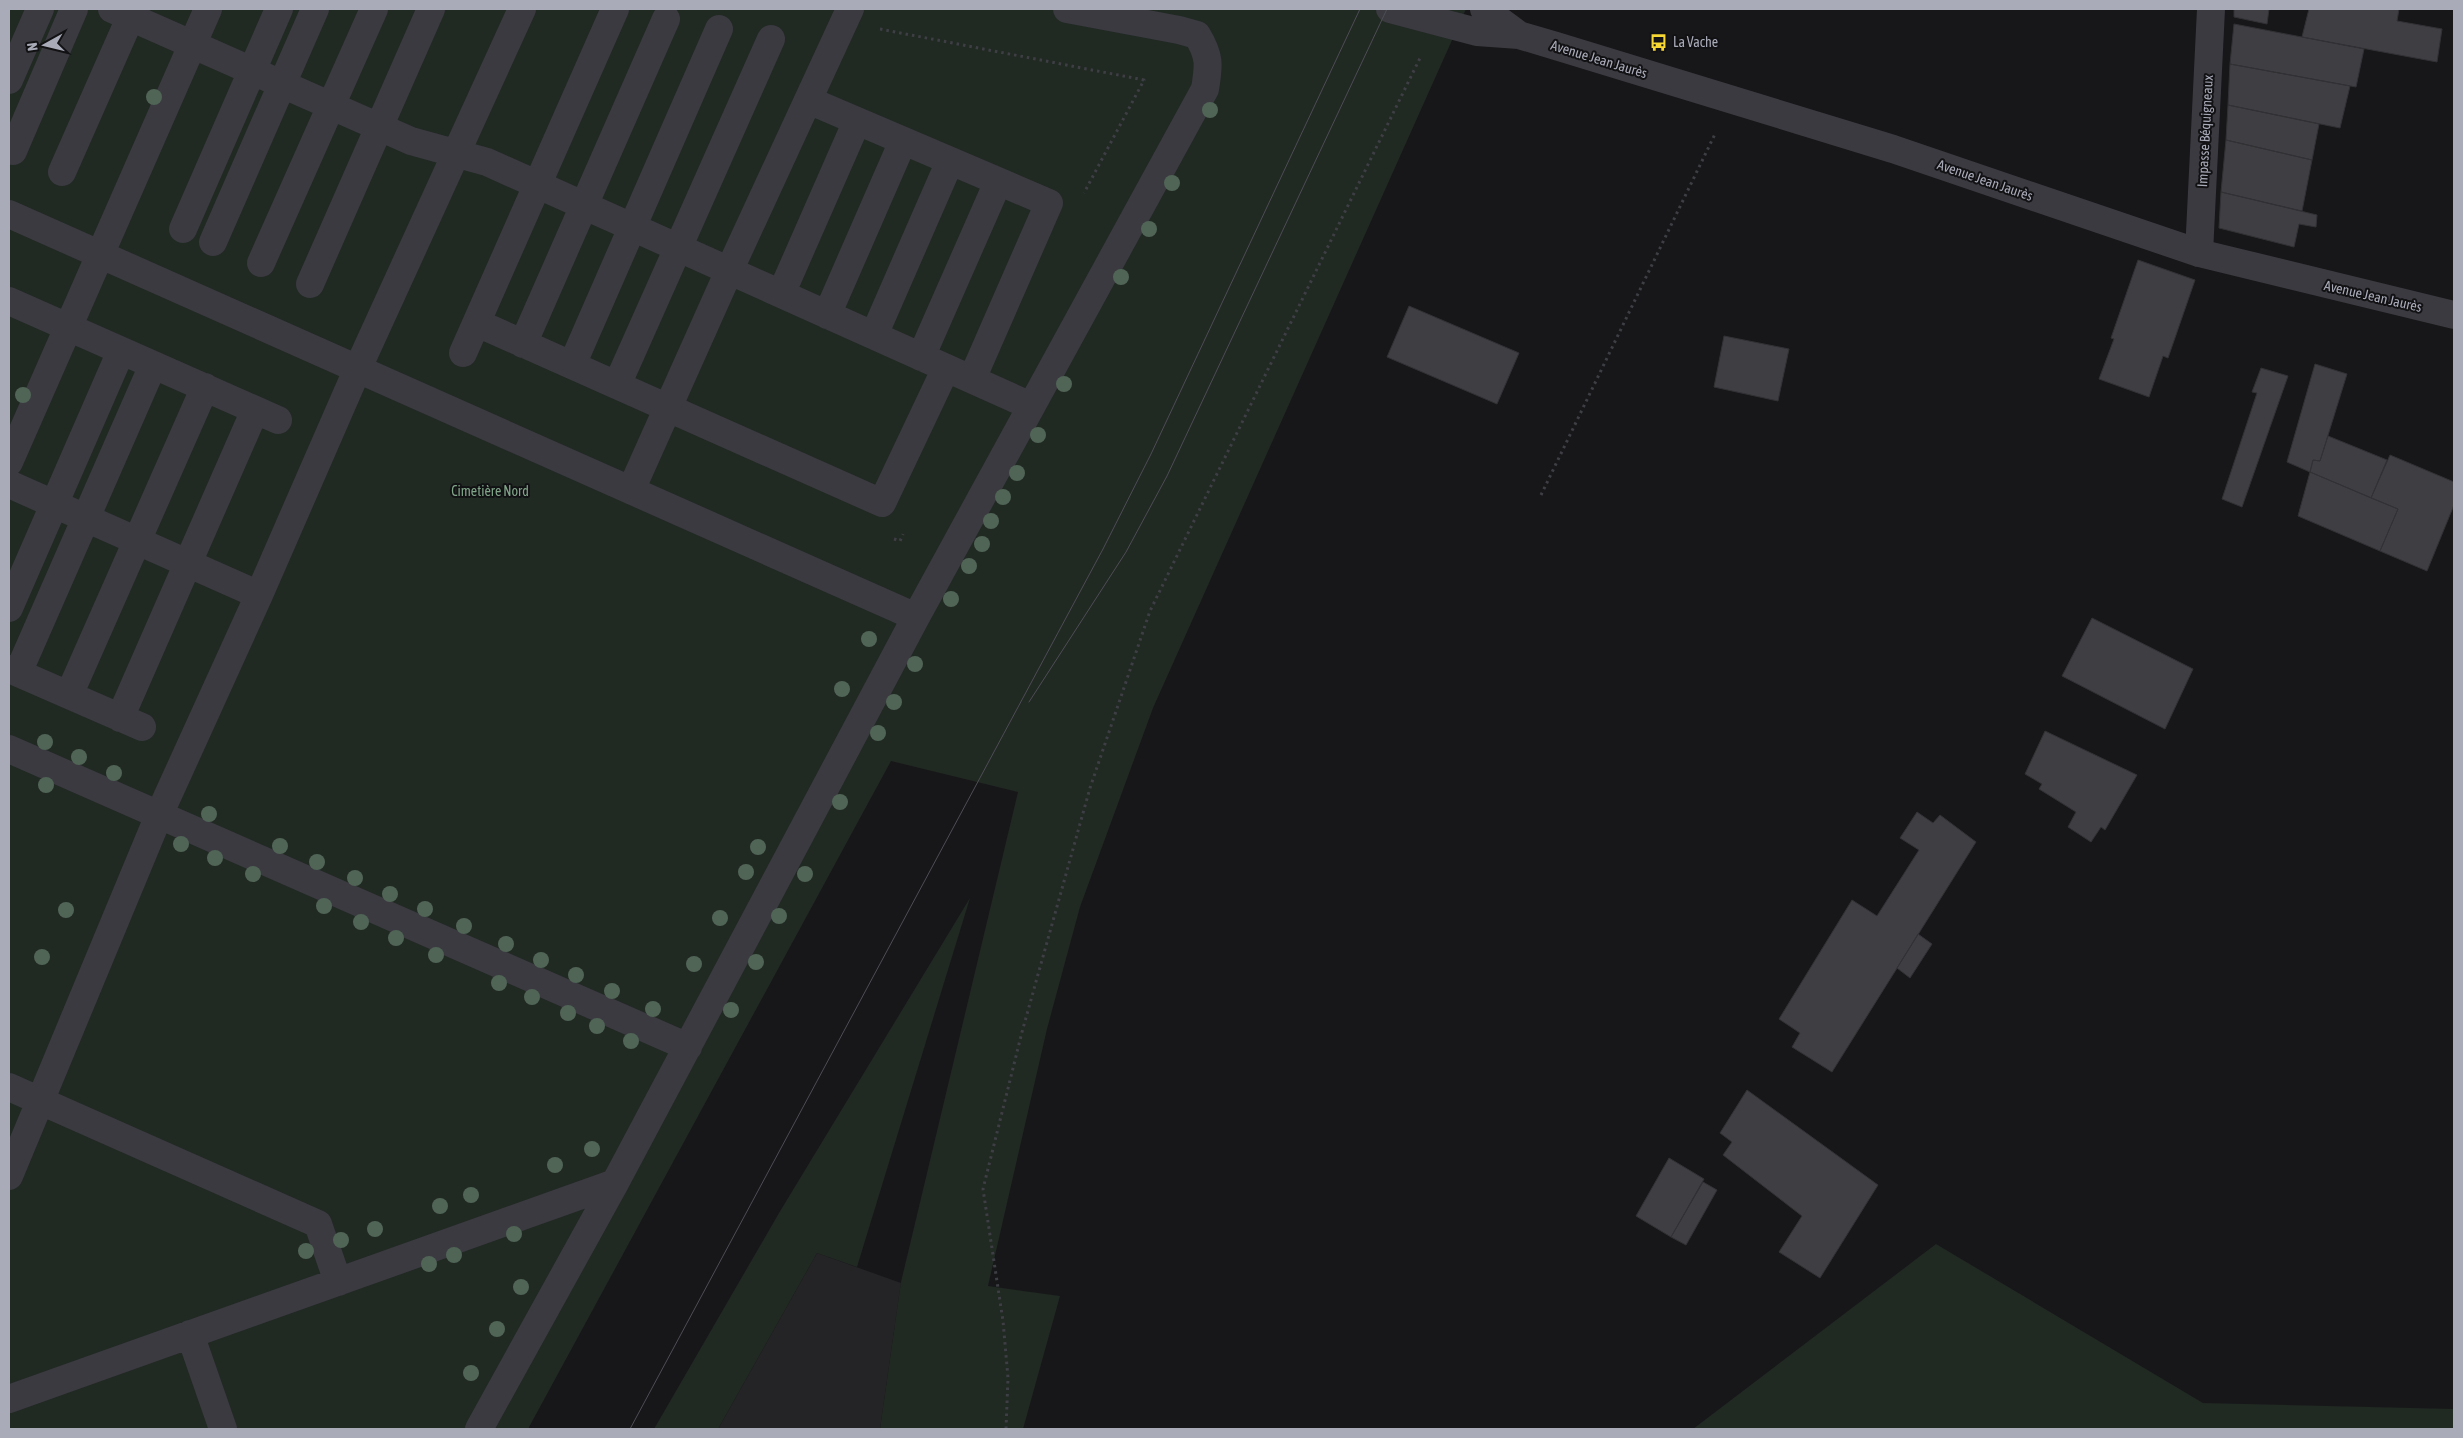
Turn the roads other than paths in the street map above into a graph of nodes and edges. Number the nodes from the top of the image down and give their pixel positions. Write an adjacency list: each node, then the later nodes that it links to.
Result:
1 (40, 9): 22 (street)
2 (74, 9): 29 (street)
3 (208, 9): 20 (street)
4 (279, 9): 21 (street)
5 (315, 9): 23 (street)
6 (374, 9): 25 (street)
7 (431, 9): 27 (street)
8 (522, 9): 30 (street)
9 (850, 9): 24 (street)
10 (1067, 9): 64 (street)
11 (1390, 9): 18 (street, Avenue Jean Jaurès)
12 (1484, 9): 18 (street, Avenue Jean Jaurès)
13 (2211, 9): 41 (street, Impasse Béquigneaux)
14 (615, 10): 34 (street)
15 (126, 12): 20 (street); 32 (street)
16 (666, 19): 35 (street)
17 (719, 29): 37 (street)
18 (1519, 35): 41 (street, Avenue Jean Jaurès)
19 (771, 38): 40 (street)
20 (192, 44): 21 (street); 42 (street)
21 (252, 70): 23 (street); 38 (street)
22 (9, 80)
23 (282, 84): 25 (street); 39 (street)
24 (808, 100): 26 (street); 44 (street)
25 (331, 106): 27 (street); 43 (street)
26 (857, 121): 28 (street); 46 (street)
27 (379, 127): 30 (street); 45 (street)
28 (903, 141): 31 (street); 48 (street)
29 (13, 151)
30 (456, 153): 34 (street); 59 (street)
31 (950, 161): 33 (street); 52 (street)
32 (62, 172)
33 (998, 182): 56 (street); 61 (street)
34 (537, 184): 35 (street); 50 (street)
35 (584, 205): 37 (street); 53 (street)
36 (9, 214): 42 (street)
37 (632, 227): 40 (street); 58 (street)
38 (183, 228)
39 (213, 242)
40 (679, 248): 44 (street); 62 (street)
41 (2199, 253): 49 (street, Avenue Jean Jaurès)
42 (100, 254): 51 (street); 59 (street)
43 (261, 263)
44 (729, 271): 46 (street); 65 (street)
45 (310, 284)
46 (780, 294): 48 (street)
47 (10, 305): 51 (street)
48 (827, 315): 52 (street)
49 (2454, 315)
50 (477, 323): 53 (street); 55 (street)
51 (69, 328): 54 (street); 66 (street)
52 (874, 335): 56 (street)
53 (524, 344): 58 (street)
54 (121, 351): 57 (street); 69 (street)
55 (463, 353)
56 (921, 357): 60 (street)
57 (153, 365): 63 (street); 70 (street)
58 (572, 365): 62 (street)
59 (358, 368): 68 (street); 73 (street)
60 (946, 368): 61 (street); 65 (street)
61 (972, 380): 64 (street)
62 (617, 385): 65 (street)
63 (205, 387): 71 (street); 72 (street)
64 (1032, 406): 75 (street)
65 (668, 408): 68 (street)
66 (9, 462)
67 (9, 484): 69 (street)
68 (631, 490): 75 (street)
69 (54, 504): 70 (street); 74 (street)
70 (86, 518): 71 (street); 76 (street)
71 (137, 541): 72 (street); 77 (street)
72 (188, 564): 73 (street); 77 (street)
73 (259, 595): 79 (street)
74 (9, 608)
75 (916, 617): 80 (street)
76 (13, 671): 77 (street)
77 (69, 695)
78 (9, 749): 79 (street)
79 (159, 814): 80 (street); 82 (street)
80 (688, 1047): 84 (street)
81 (9, 1087): 82 (street)
82 (40, 1101): 83 (street); 85 (street)
83 (9, 1176)
84 (616, 1183): 85 (street); 89 (street)
85 (338, 1282): 86 (street)
86 (190, 1334): 87 (street); 88 (street)
87 (9, 1399)
88 (223, 1429)
89 (479, 1429)

